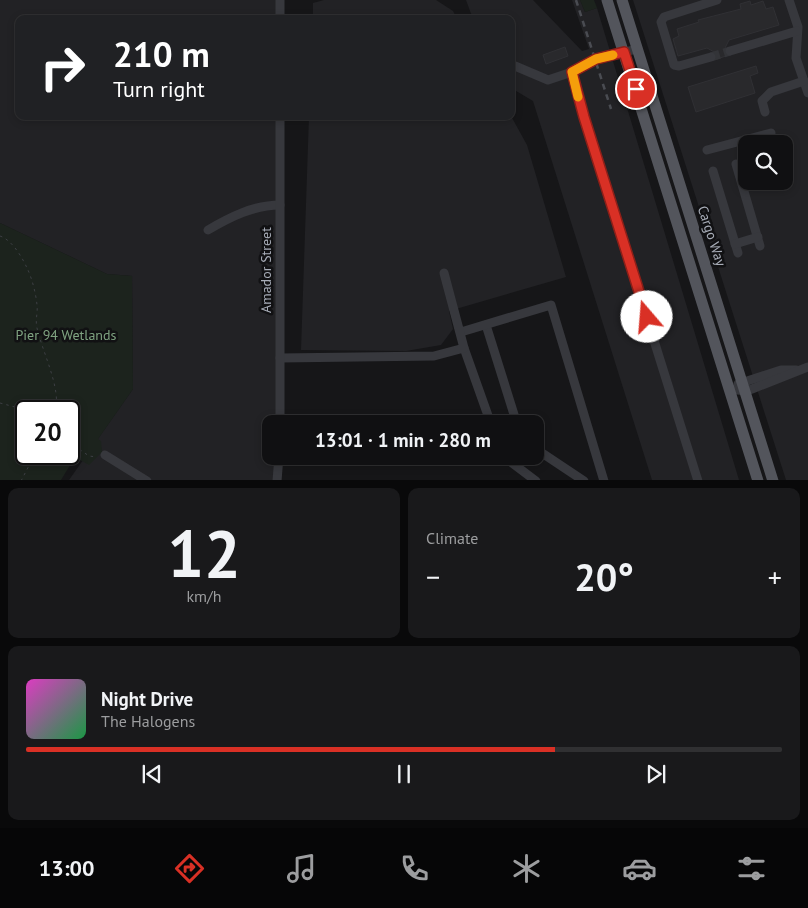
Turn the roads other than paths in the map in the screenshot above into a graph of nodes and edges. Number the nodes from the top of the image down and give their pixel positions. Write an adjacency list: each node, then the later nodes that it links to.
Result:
1 (280, 0): 6 (street)
2 (607, 0): 10 (main road, Cargo Way)
3 (622, 0): 8 (main road, Cargo Way)
4 (716, 0): 11 (street)
5 (789, 0): 7 (street)
6 (280, 15)
7 (797, 31): 9 (street); 14 (street)
8 (637, 49): 10 (street); 30 (main road, Cargo Way)
9 (730, 51)
10 (624, 52): 13 (street); 31 (main road, Cargo Way)
11 (712, 57)
12 (515, 66): 13 (street)
13 (572, 72): 44 (street)
14 (804, 81): 15 (street); 16 (street)
15 (808, 93)
16 (764, 112)
17 (280, 120): 22 (street, Amador Street)
18 (771, 133): 19 (street)
19 (706, 150)
20 (736, 164): 21 (street)
21 (713, 171)
22 (280, 205): 23 (street); 28 (street, Amador Street)
23 (208, 230)
24 (444, 273): 26 (street)
25 (486, 325): 26 (street); 34 (street); 43 (street)
26 (461, 332): 27 (street)
27 (464, 348): 28 (street); 33 (street)
28 (280, 358): 32 (street, Amador Street)
29 (808, 367): 30 (street)
30 (744, 386): 31 (street); 46 (main road, Cargo Way)
31 (730, 390): 45 (main road, Cargo Way)
32 (280, 415)
33 (487, 415)
34 (514, 415)
35 (544, 454): 42 (street)
36 (105, 455): 39 (street)
37 (279, 465): 40 (street)
38 (515, 465): 41 (street)
39 (147, 480)
40 (277, 480)
41 (536, 480)
42 (584, 480)
43 (604, 480)
44 (698, 480)
45 (758, 480)
46 (773, 480)

